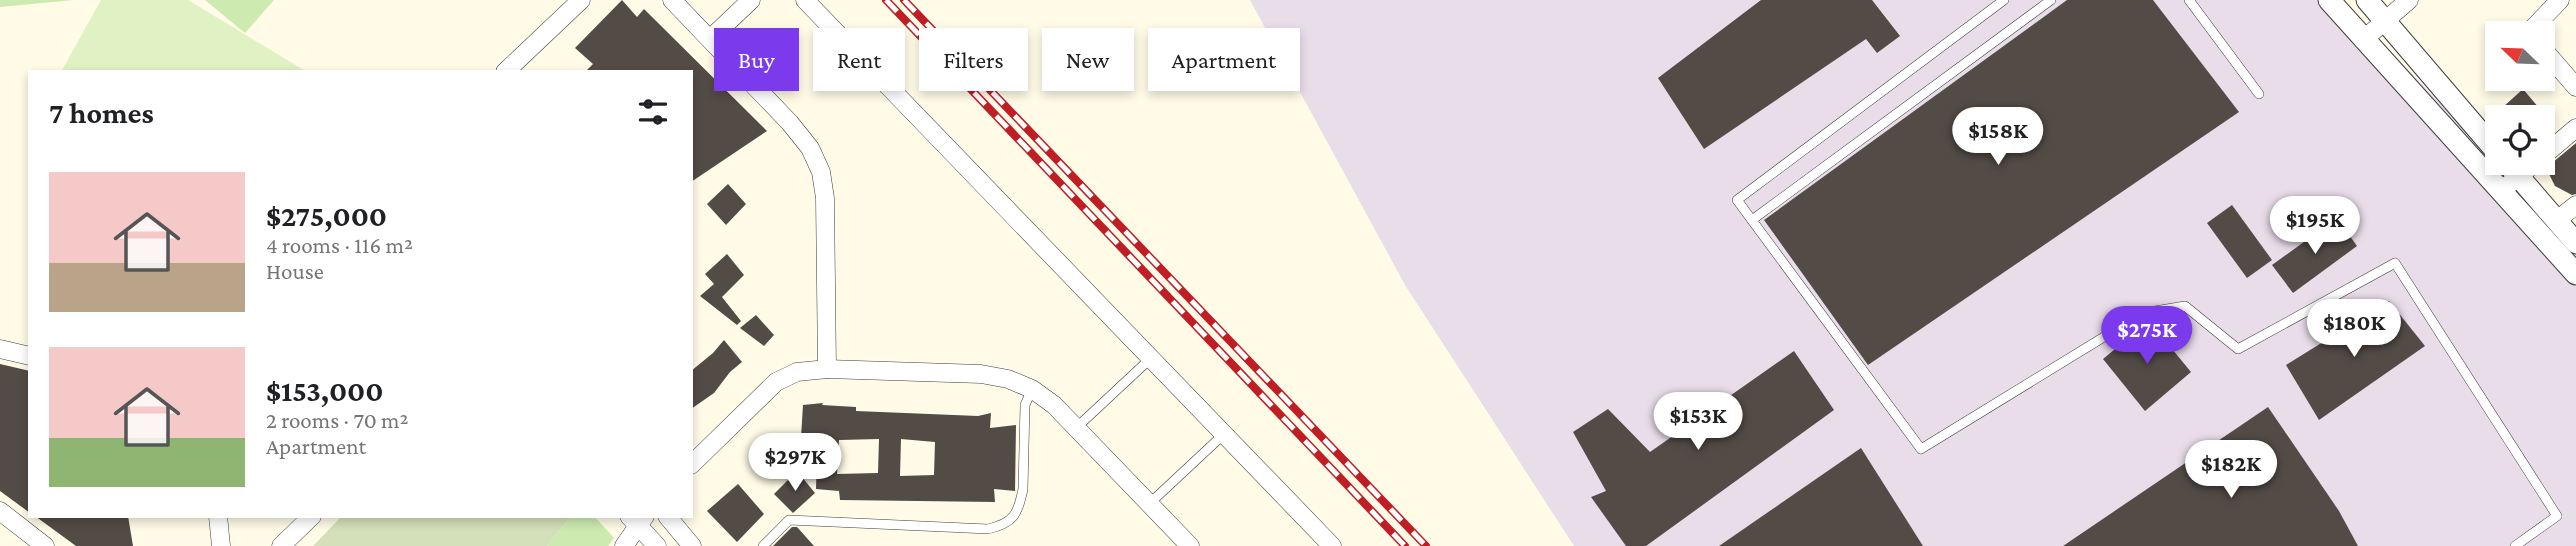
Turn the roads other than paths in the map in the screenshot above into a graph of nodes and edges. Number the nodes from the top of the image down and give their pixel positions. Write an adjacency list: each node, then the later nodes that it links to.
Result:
1 (582, 0): 17 (street)
2 (672, 0): 14 (street)
3 (751, 0): 14 (street)
4 (805, 0): 33 (street)
5 (2004, 0): 27 (lane)
6 (2051, 0): 27 (lane)
7 (2189, 0): 19 (lane)
8 (2329, 0): 15 (street)
9 (2367, 0): 12 (street)
10 (2409, 0): 12 (street)
11 (2560, 0): 13 (street)
12 (2386, 21): 15 (street); 21 (street)
13 (2540, 21)
14 (710, 39): 34 (street)
15 (2364, 40): 25 (street)
16 (2555, 63): 18 (street)
17 (507, 70)
18 (2576, 88)
19 (2259, 94)
20 (2576, 128): 22 (street)
21 (2485, 138)
22 (2555, 146)
23 (2513, 175): 25 (street)
24 (2526, 175): 28 (street)
25 (2500, 191): 30 (street)
26 (2576, 205): 28 (street)
27 (1752, 220): 54 (lane)
28 (2557, 220): 29 (street)
29 (2576, 243)
30 (2576, 274)
31 (0, 349): 32 (street)
32 (28, 356)
33 (1151, 358): 36 (lane); 37 (street)
34 (827, 369): 35 (street); 38 (street)
35 (1032, 389): 36 (street); 51 (lane)
36 (1076, 428): 39 (street)
37 (1224, 434): 39 (lane); 53 (street)
38 (693, 464)
39 (1149, 503): 52 (street)
40 (0, 511): 45 (street)
41 (218, 518): 46 (street)
42 (310, 518): 47 (street)
43 (669, 518): 50 (street)
44 (638, 519): 48 (street); 49 (street)
45 (45, 546)
46 (221, 546)
47 (281, 546)
48 (624, 546)
49 (657, 546)
50 (692, 546)
51 (763, 546)
52 (1190, 546)
53 (1332, 546)
54 (2515, 546)

